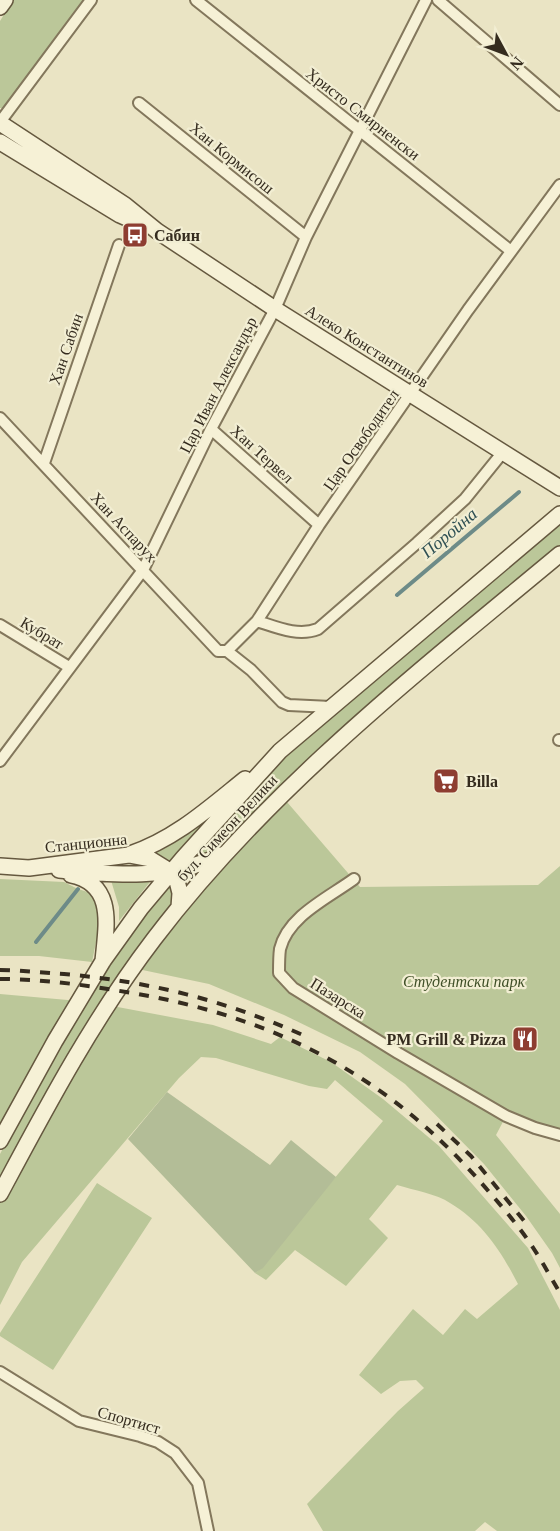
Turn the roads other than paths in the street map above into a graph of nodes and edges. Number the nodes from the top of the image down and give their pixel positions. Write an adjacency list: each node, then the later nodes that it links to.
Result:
1 (5, 0): 6 (main road)
2 (91, 0): 9 (street)
3 (196, 0): 10 (street, Христо Смирненски)
4 (426, 0): 10 (street, Цар Иван Александър)
5 (438, 0): 8 (street)
6 (0, 8)
7 (139, 103): 14 (street, Хан Кормисош)
8 (560, 105)
9 (0, 122): 13 (main road, Алеко Константинов)
10 (359, 130): 14 (street, Цар Иван Александър); 16 (street, Христо Смирненски)
11 (0, 142): 13 (main road, Алеко Константинов)
12 (560, 185): 16 (street, Цар Освободител)
13 (157, 231): 17 (main road, Алеко Константинов)
14 (306, 237): 17 (street, Цар Иван Александър)
15 (119, 245): 22 (street, Хан Сабин)
16 (511, 251): 18 (street, Цар Освободител)
17 (275, 309): 18 (main road, Алеко Константинов); 20 (street, Цар Иван Александър)
18 (410, 394): 21 (main road, Алеко Константинов); 25 (street, Цар Освободител)
19 (0, 418): 22 (street, Хан Аспарух)
20 (211, 429): 25 (street, Хан Тервел); 27 (street, Цар Иван Александър)
21 (503, 452): 23 (main road, Алеко Константинов); 28 (street)
22 (44, 463): 27 (street, Хан Аспарух)
23 (560, 488)
24 (560, 513): 32 (main road, бул. Симеон Велики)
25 (319, 525): 28 (street, Цар Освободител)
26 (560, 554): 35 (main road, бул. Симеон Велики)
27 (143, 570): 30 (street, Хан Аспарух); 31 (street, Цар Иван Александър)
28 (257, 621): 30 (street, Цар Освободител)
29 (0, 625): 31 (street, Кубрат)
30 (227, 651): 32 (street, Хан Аспарух)
31 (69, 667): 34 (street, Цар Иван Александър)
32 (332, 707): 33 (main road, бул. Симеон Велики)
33 (280, 751): 36 (main road); 39 (main road, бул. Симеон Велики)
34 (0, 761)
35 (230, 850): 39 (main road); 41 (main road, бул. Симеон Велики)
36 (129, 855): 38 (main road, Станционна); 39 (main road, Станционна)
37 (0, 866): 38 (main road, Станционна)
38 (29, 868): 39 (main road); 42 (main road)
39 (171, 872): 41 (main road); 42 (main road, бул. Симеон Велики)
40 (354, 879): 44 (street, Пазарска)
41 (179, 907): 47 (main road, бул. Симеон Велики)
42 (103, 961): 43 (main road, бул. Симеон Велики)
43 (15, 1113): 45 (main road); 46 (main road, бул. Симеон Велики)
44 (560, 1135)
45 (0, 1136)
46 (0, 1141)
47 (0, 1194)
48 (0, 1372): 49 (street, Спортист)
49 (208, 1531)

